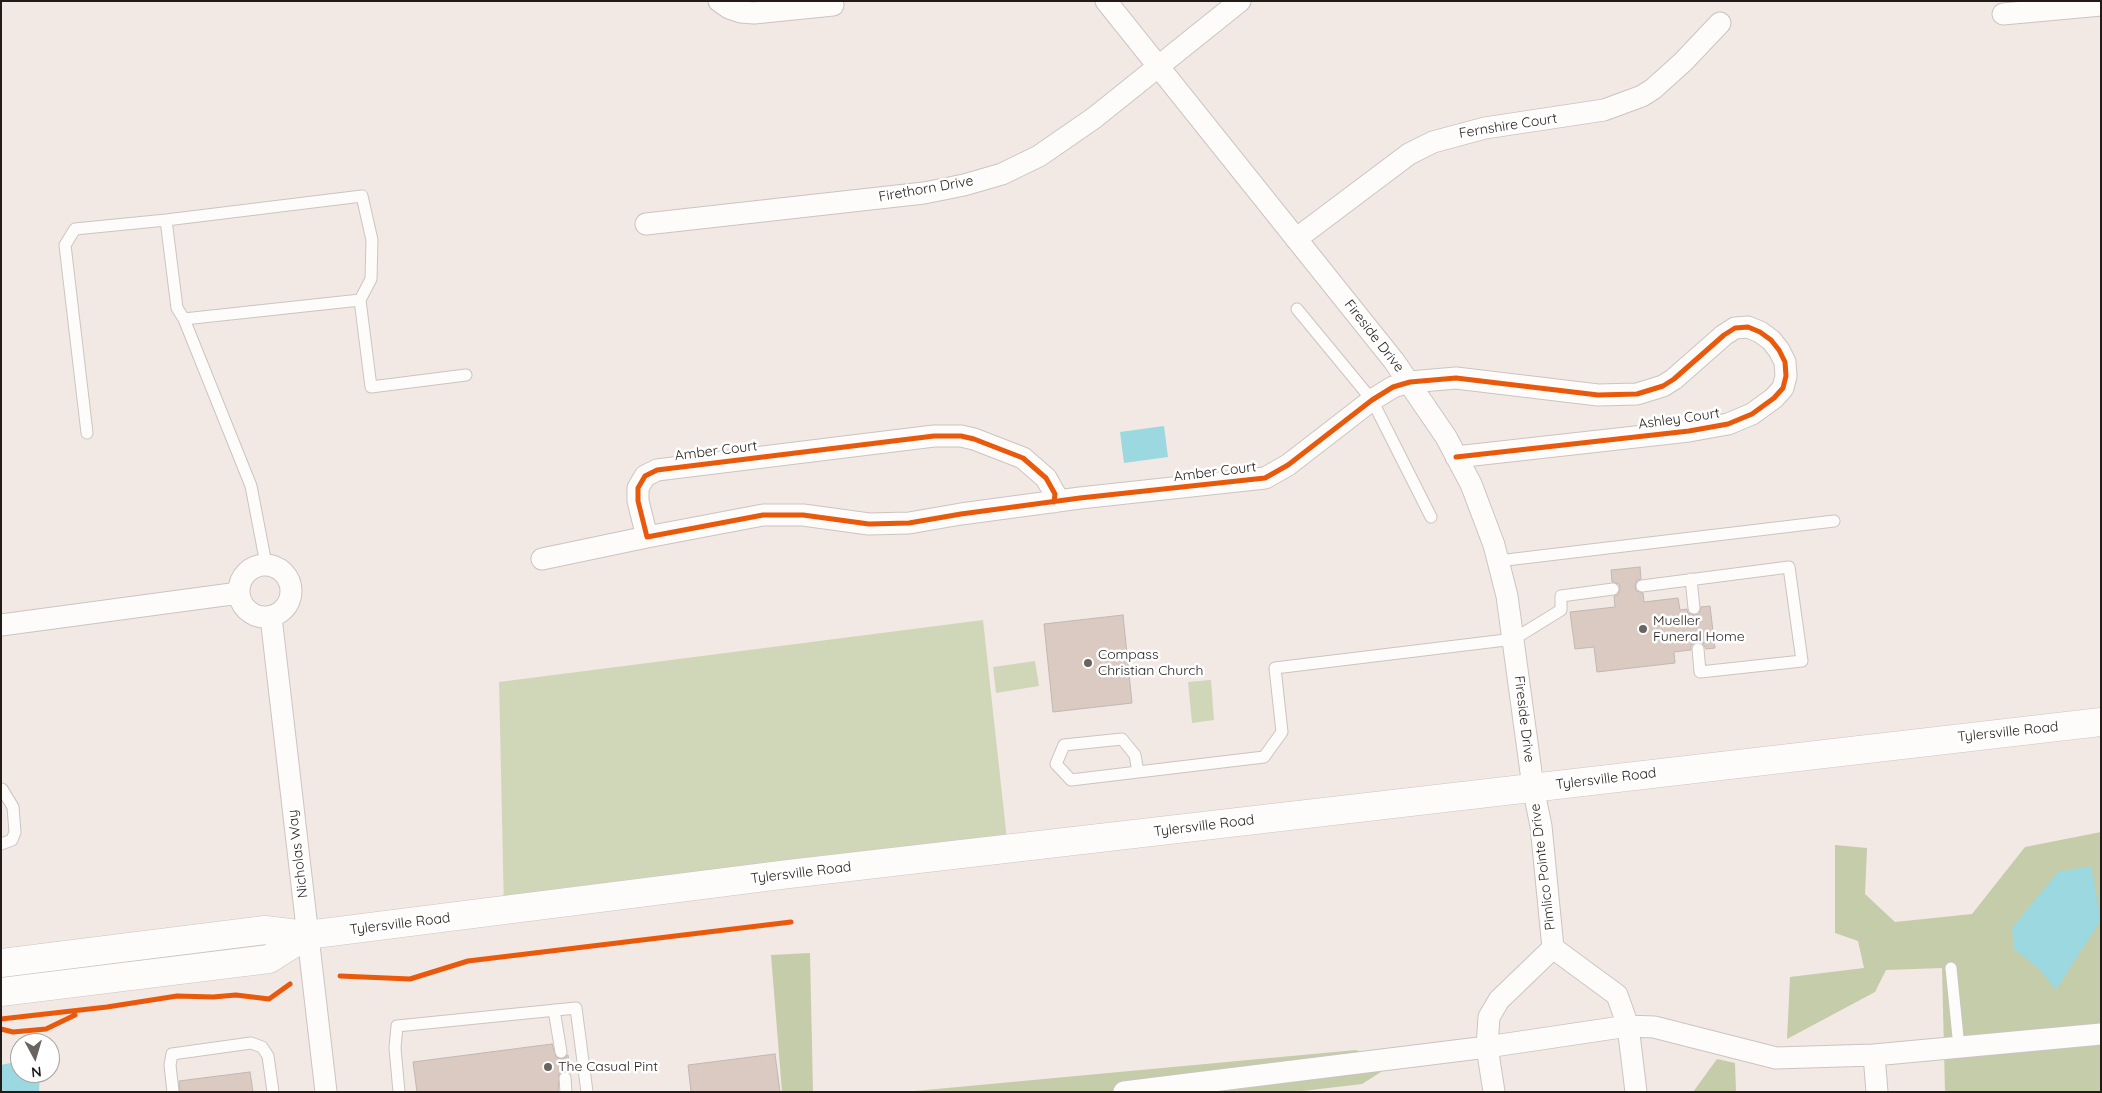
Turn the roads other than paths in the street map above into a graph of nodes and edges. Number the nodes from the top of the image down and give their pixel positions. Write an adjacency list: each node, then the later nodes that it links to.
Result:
1 (719, 1): 4 (street)
2 (1106, 1): 8 (street, Fireside Drive)
3 (1240, 1): 8 (street, Firethorn Drive)
4 (833, 5)
5 (2101, 5): 6 (street)
6 (2003, 14)
7 (1720, 23): 11 (street, Fernshire Court)
8 (1158, 66): 10 (street, Firethorn Drive); 11 (street, Fireside Drive)
9 (166, 220): 12 (lane); 14 (lane); 18 (lane)
10 (646, 224)
11 (1296, 239): 16 (street, Fireside Drive)
12 (360, 300): 14 (lane); 15 (lane)
13 (1297, 310): 17 (lane)
14 (184, 319): 26 (lane)
15 (466, 375)
16 (1410, 382): 17 (street, Amber Court); 19 (street, Fireside Drive); 19 (street, Ashley Court)
17 (1372, 400): 20 (street, Amber Court); 21 (lane)
18 (87, 433)
19 (1456, 457): 25 (street, Fireside Drive)
20 (1054, 502): 23 (street, Amber Court); 23 (street, Amber Court)
21 (1431, 517)
22 (1834, 521): 25 (lane)
23 (647, 536): 24 (street)
24 (542, 559)
25 (1498, 561): 34 (street, Fireside Drive)
26 (266, 564): 30 (street); 32 (street)
27 (1690, 580): 28 (lane); 31 (lane); 35 (lane)
28 (1642, 586)
29 (1613, 589): 34 (lane)
30 (239, 593): 32 (street); 33 (street)
31 (1694, 608)
32 (271, 617): 41 (street, Nicholas Way)
33 (1, 625)
34 (1514, 639): 37 (lane); 39 (street, Fireside Drive)
35 (1698, 649)
36 (2101, 722): 39 (main road, Tylersville Road)
37 (1138, 772): 37 (lane)
38 (2, 785): 40 (lane)
39 (1533, 787): 41 (main road, Tylersville Road); 42 (street, Pimlico Pointe Drive)
40 (1, 844)
41 (307, 935): 43 (main road, Tylersville Road); 45 (main road, Tylersville Road); 57 (street, Nicholas Way)
42 (1553, 948): 47 (street, Pimlico Pointe Drive); 49 (street, Pimlico Pointe Drive)
43 (1, 963)
44 (1951, 968): 50 (lane)
45 (1, 992)
46 (554, 1010): 51 (lane); 58 (lane); 60 (lane)
47 (1628, 1026): 49 (street); 52 (street); 63 (street, Pimlico Pointe Drive)
48 (2101, 1034): 50 (street)
49 (1487, 1047): 54 (street); 62 (street, Pimlico Pointe Drive)
50 (1959, 1047): 52 (street)
51 (561, 1052)
52 (1874, 1055): 64 (street)
53 (564, 1078): 59 (lane)
54 (1253, 1084): 61 (street)
55 (174, 1092): 56 (lane)
56 (273, 1092)
57 (326, 1092)
58 (399, 1092)
59 (566, 1092)
60 (587, 1092)
61 (1124, 1092)
62 (1494, 1092)
63 (1636, 1092)
64 (1877, 1092)

